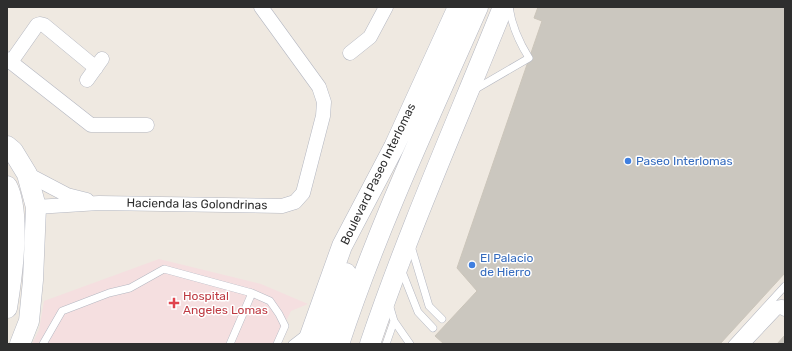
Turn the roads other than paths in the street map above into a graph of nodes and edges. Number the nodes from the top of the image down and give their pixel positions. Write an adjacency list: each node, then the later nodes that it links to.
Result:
1 (262, 7): 17 (street, Hacienda las Golondrinas)
2 (386, 7): 7 (street)
3 (458, 7): 16 (main road, Boulevard Paseo Interlomas)
4 (478, 7): 13 (main road, Boulevard Paseo Interlomas)
5 (503, 7): 10 (main road)
6 (509, 7): 10 (lane)
7 (350, 53)
8 (9, 61): 9 (street); 11 (street)
9 (87, 80)
10 (469, 93): 19 (main road)
11 (147, 125)
12 (7, 146): 14 (main road)
13 (411, 160): 19 (main road); 37 (main road, Boulevard Paseo Interlomas)
14 (27, 174): 17 (street, Hacienda las Golondrinas); 18 (main road)
15 (7, 186): 24 (main road)
16 (369, 196): 29 (main road, Boulevard Paseo Interlomas); 36 (main road)
17 (99, 203): 18 (street, Hacienda las Golondrinas)
18 (36, 207): 31 (main road)
19 (403, 236): 20 (main road); 26 (lane); 38 (main road)
20 (398, 264): 23 (main road); 28 (lane)
21 (785, 286): 41 (lane)
22 (252, 293): 32 (lane); 33 (lane); 34 (lane)
23 (386, 296): 27 (lane); 39 (main road)
24 (7, 308)
25 (785, 309): 42 (street)
26 (442, 319)
27 (394, 321): 30 (lane); 40 (lane)
28 (433, 328)
29 (310, 336): 35 (lane)
30 (406, 342)
31 (20, 344)
32 (43, 344)
33 (230, 344)
34 (277, 344)
35 (292, 344)
36 (324, 344)
37 (339, 344)
38 (357, 344)
39 (370, 344)
40 (386, 344)
41 (732, 344)
42 (742, 344)

